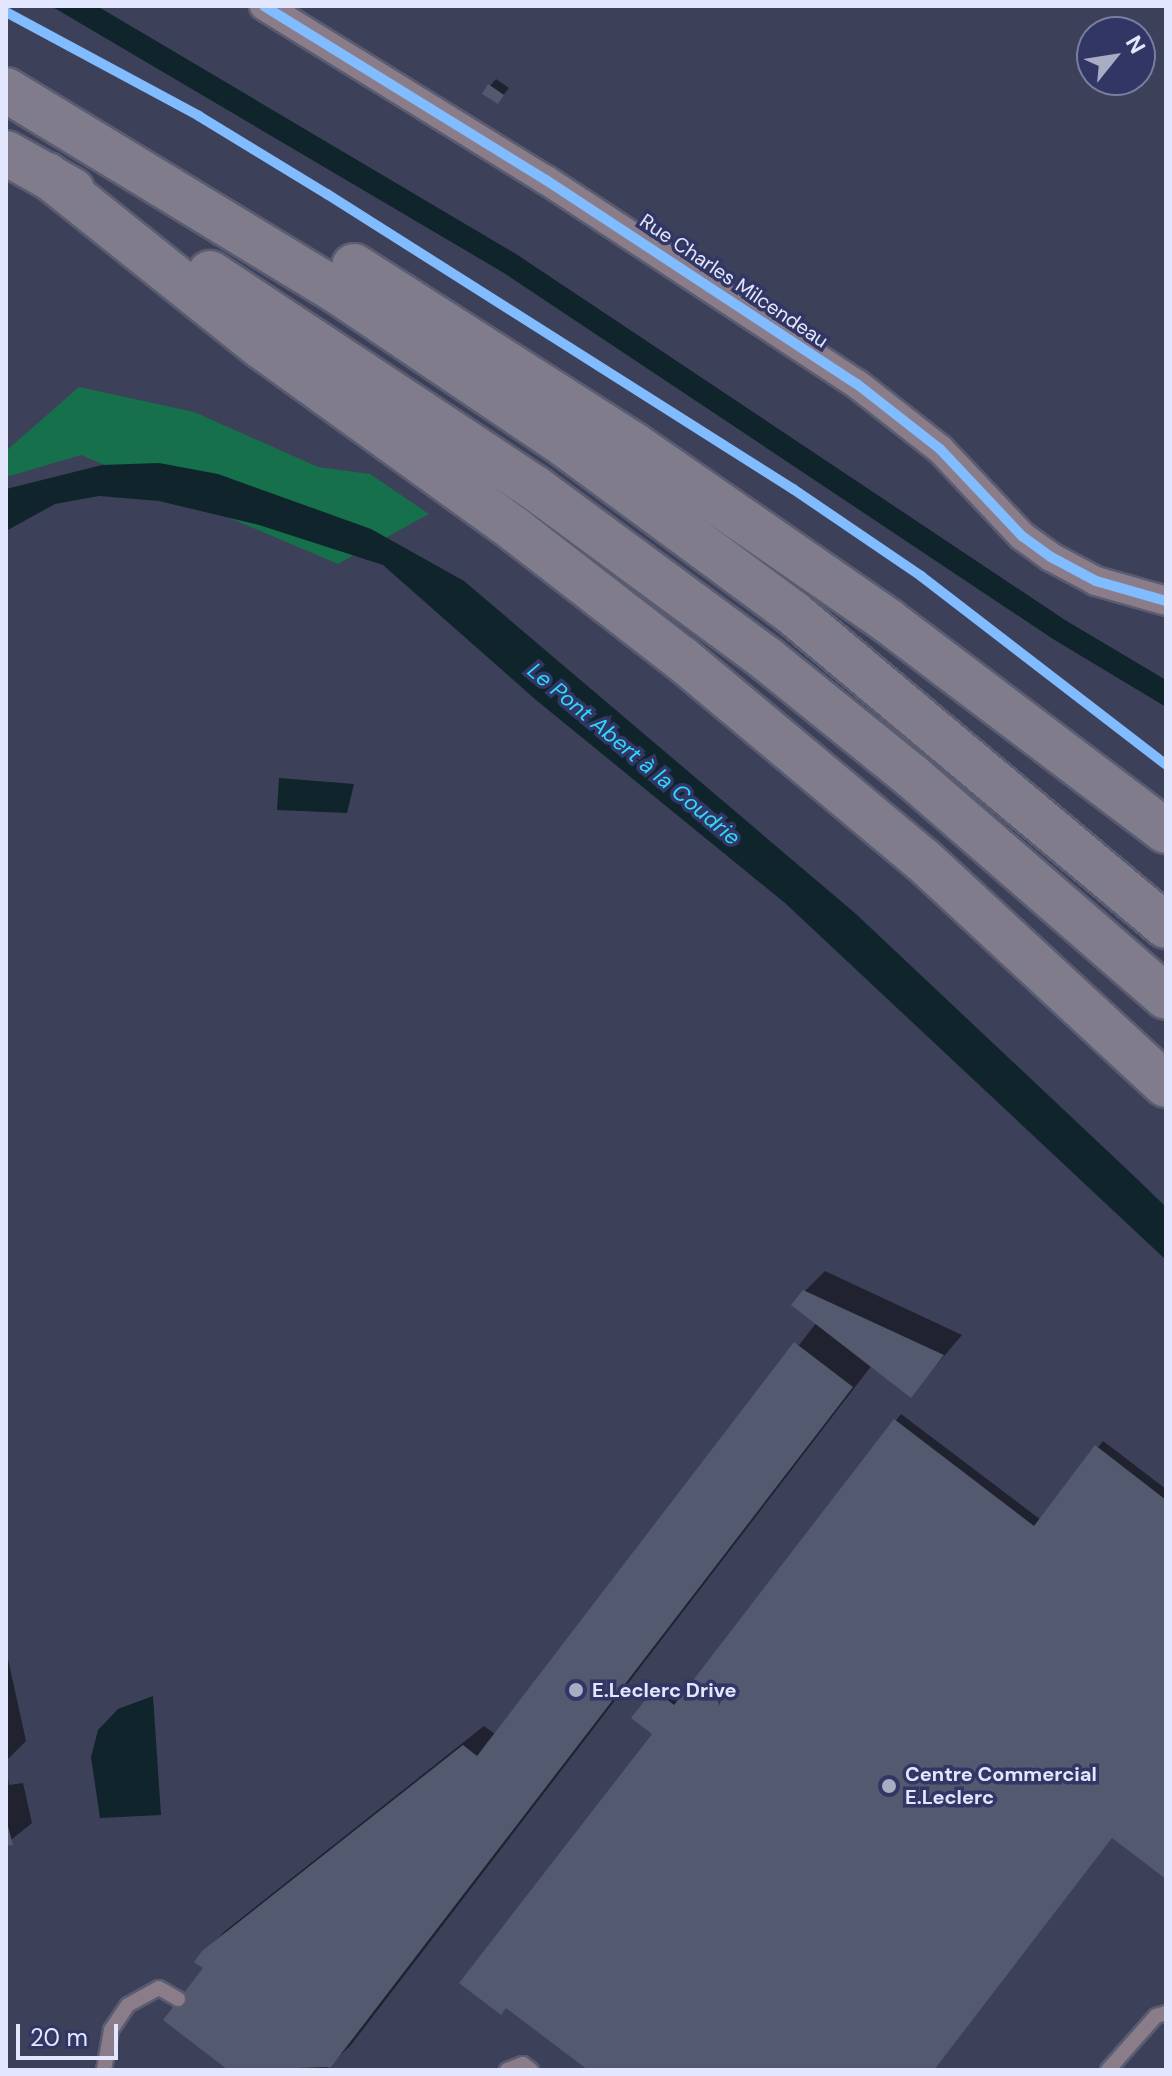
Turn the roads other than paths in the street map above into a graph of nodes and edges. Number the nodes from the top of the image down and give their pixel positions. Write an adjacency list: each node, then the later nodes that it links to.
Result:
1 (264, 6): 6 (street, Rue Charles Milcendeau)
2 (6, 90): 4 (highway)
3 (6, 153): 5 (highway)
4 (139, 168): 7 (highway); 8 (highway)
5 (47, 175): 9 (highway); 10 (highway)
6 (1166, 601)
7 (1166, 831)
8 (1166, 926)
9 (1166, 997)
10 (1166, 1085)
11 (178, 1999): 13 (lane)
12 (1166, 2013): 16 (lane)
13 (104, 2070)
14 (507, 2070): 15 (lane)
15 (531, 2070)
16 (1108, 2070)

